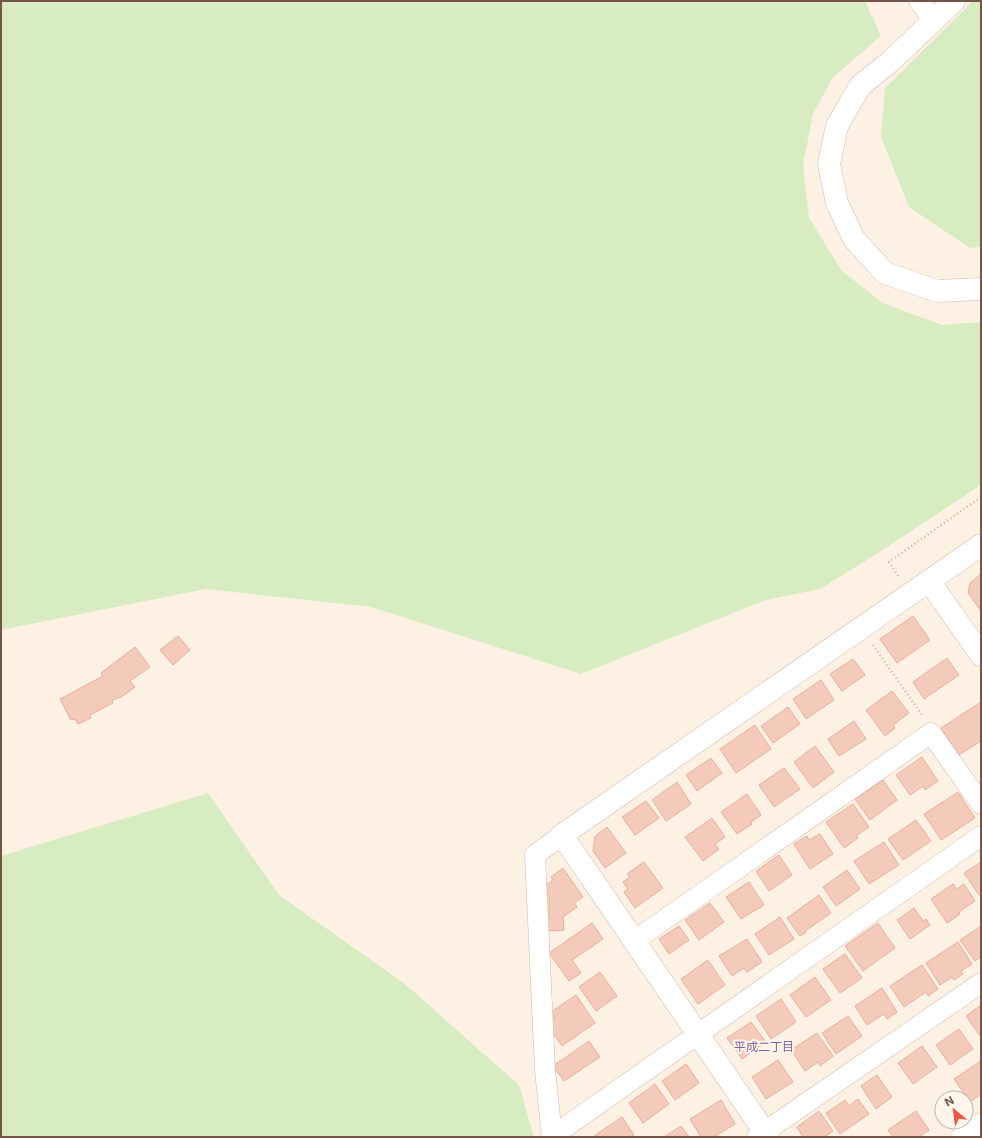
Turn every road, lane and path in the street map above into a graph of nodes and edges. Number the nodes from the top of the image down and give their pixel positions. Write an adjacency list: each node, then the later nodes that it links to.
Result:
1 (919, 1): 3 (street)
2 (954, 1): 3 (street)
3 (934, 21): 4 (street)
4 (981, 290)
5 (981, 497): 7 (path)
6 (981, 546): 8 (street)
7 (899, 578)
8 (929, 581): 10 (street); 13 (street)
9 (870, 641): 11 (path)
10 (981, 655)
11 (931, 733): 12 (street); 15 (street)
12 (981, 804)
13 (562, 835): 15 (street); 20 (street)
14 (981, 836): 17 (street)
15 (634, 940): 17 (street)
16 (981, 983): 19 (street)
17 (698, 1034): 19 (street); 20 (street)
18 (981, 1123): 21 (street)
19 (763, 1135)
20 (551, 1137)
21 (961, 1137)

